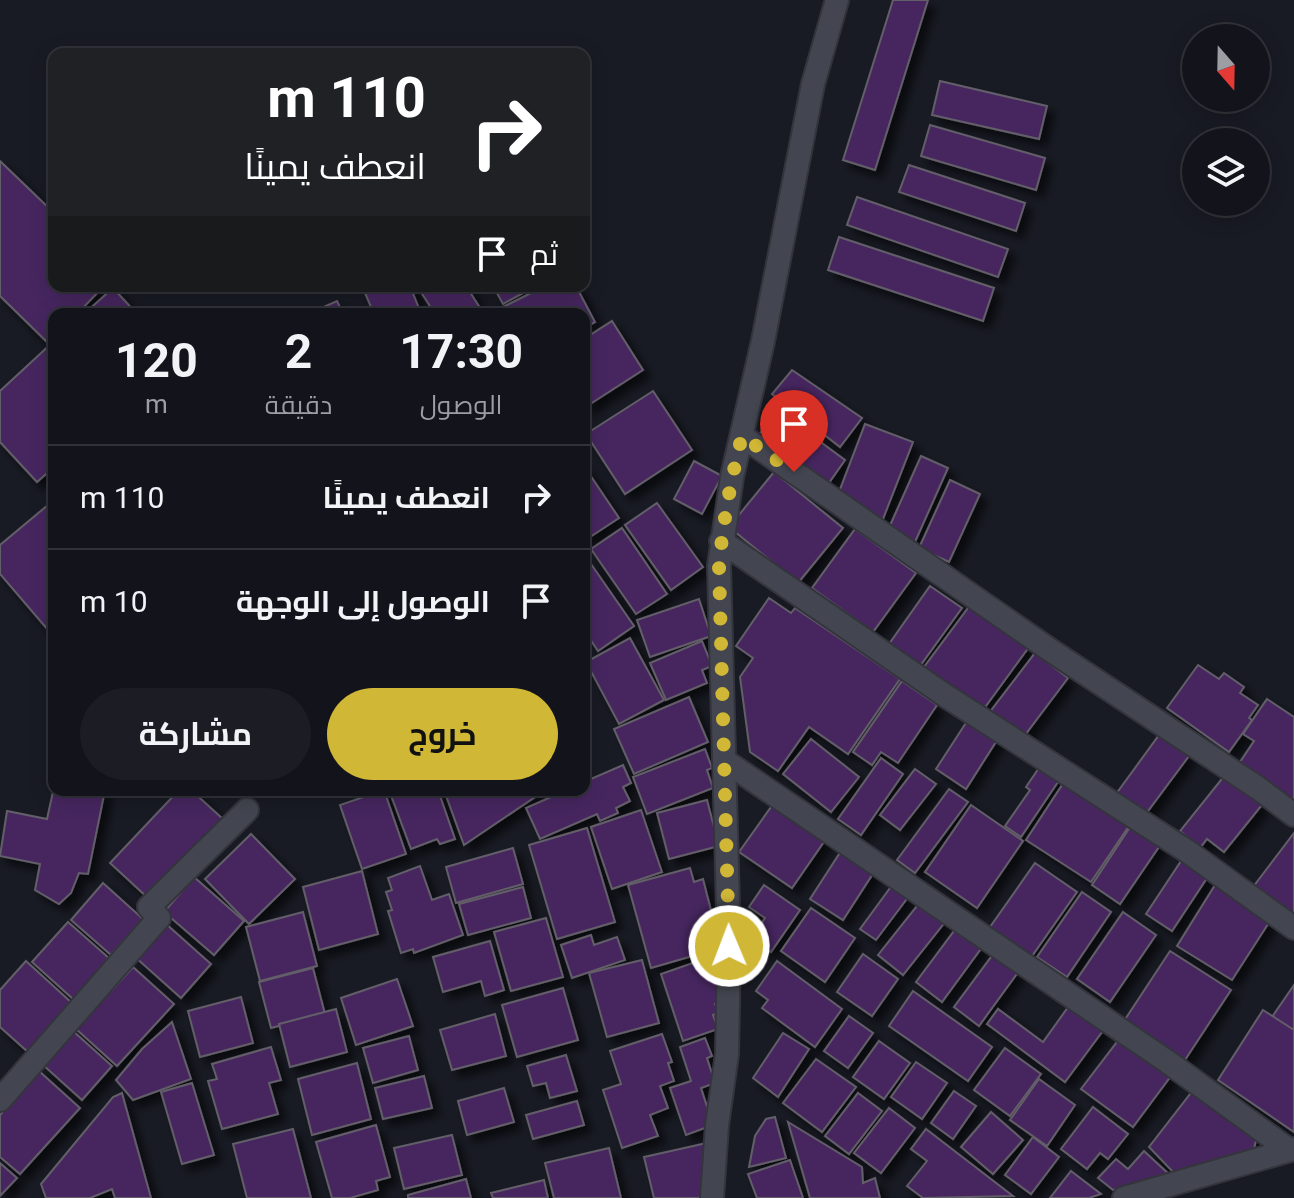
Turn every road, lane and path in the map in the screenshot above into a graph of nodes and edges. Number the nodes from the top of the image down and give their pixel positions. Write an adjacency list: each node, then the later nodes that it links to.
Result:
1 (837, 0): 2 (street)
2 (742, 436): 3 (street); 6 (street)
3 (721, 541): 4 (street); 7 (street)
4 (725, 761): 9 (street); 10 (street)
5 (247, 810): 8 (street)
6 (1294, 815)
7 (1294, 928)
8 (0, 1100)
9 (1292, 1150): 11 (street)
10 (712, 1198)
11 (1124, 1198)

